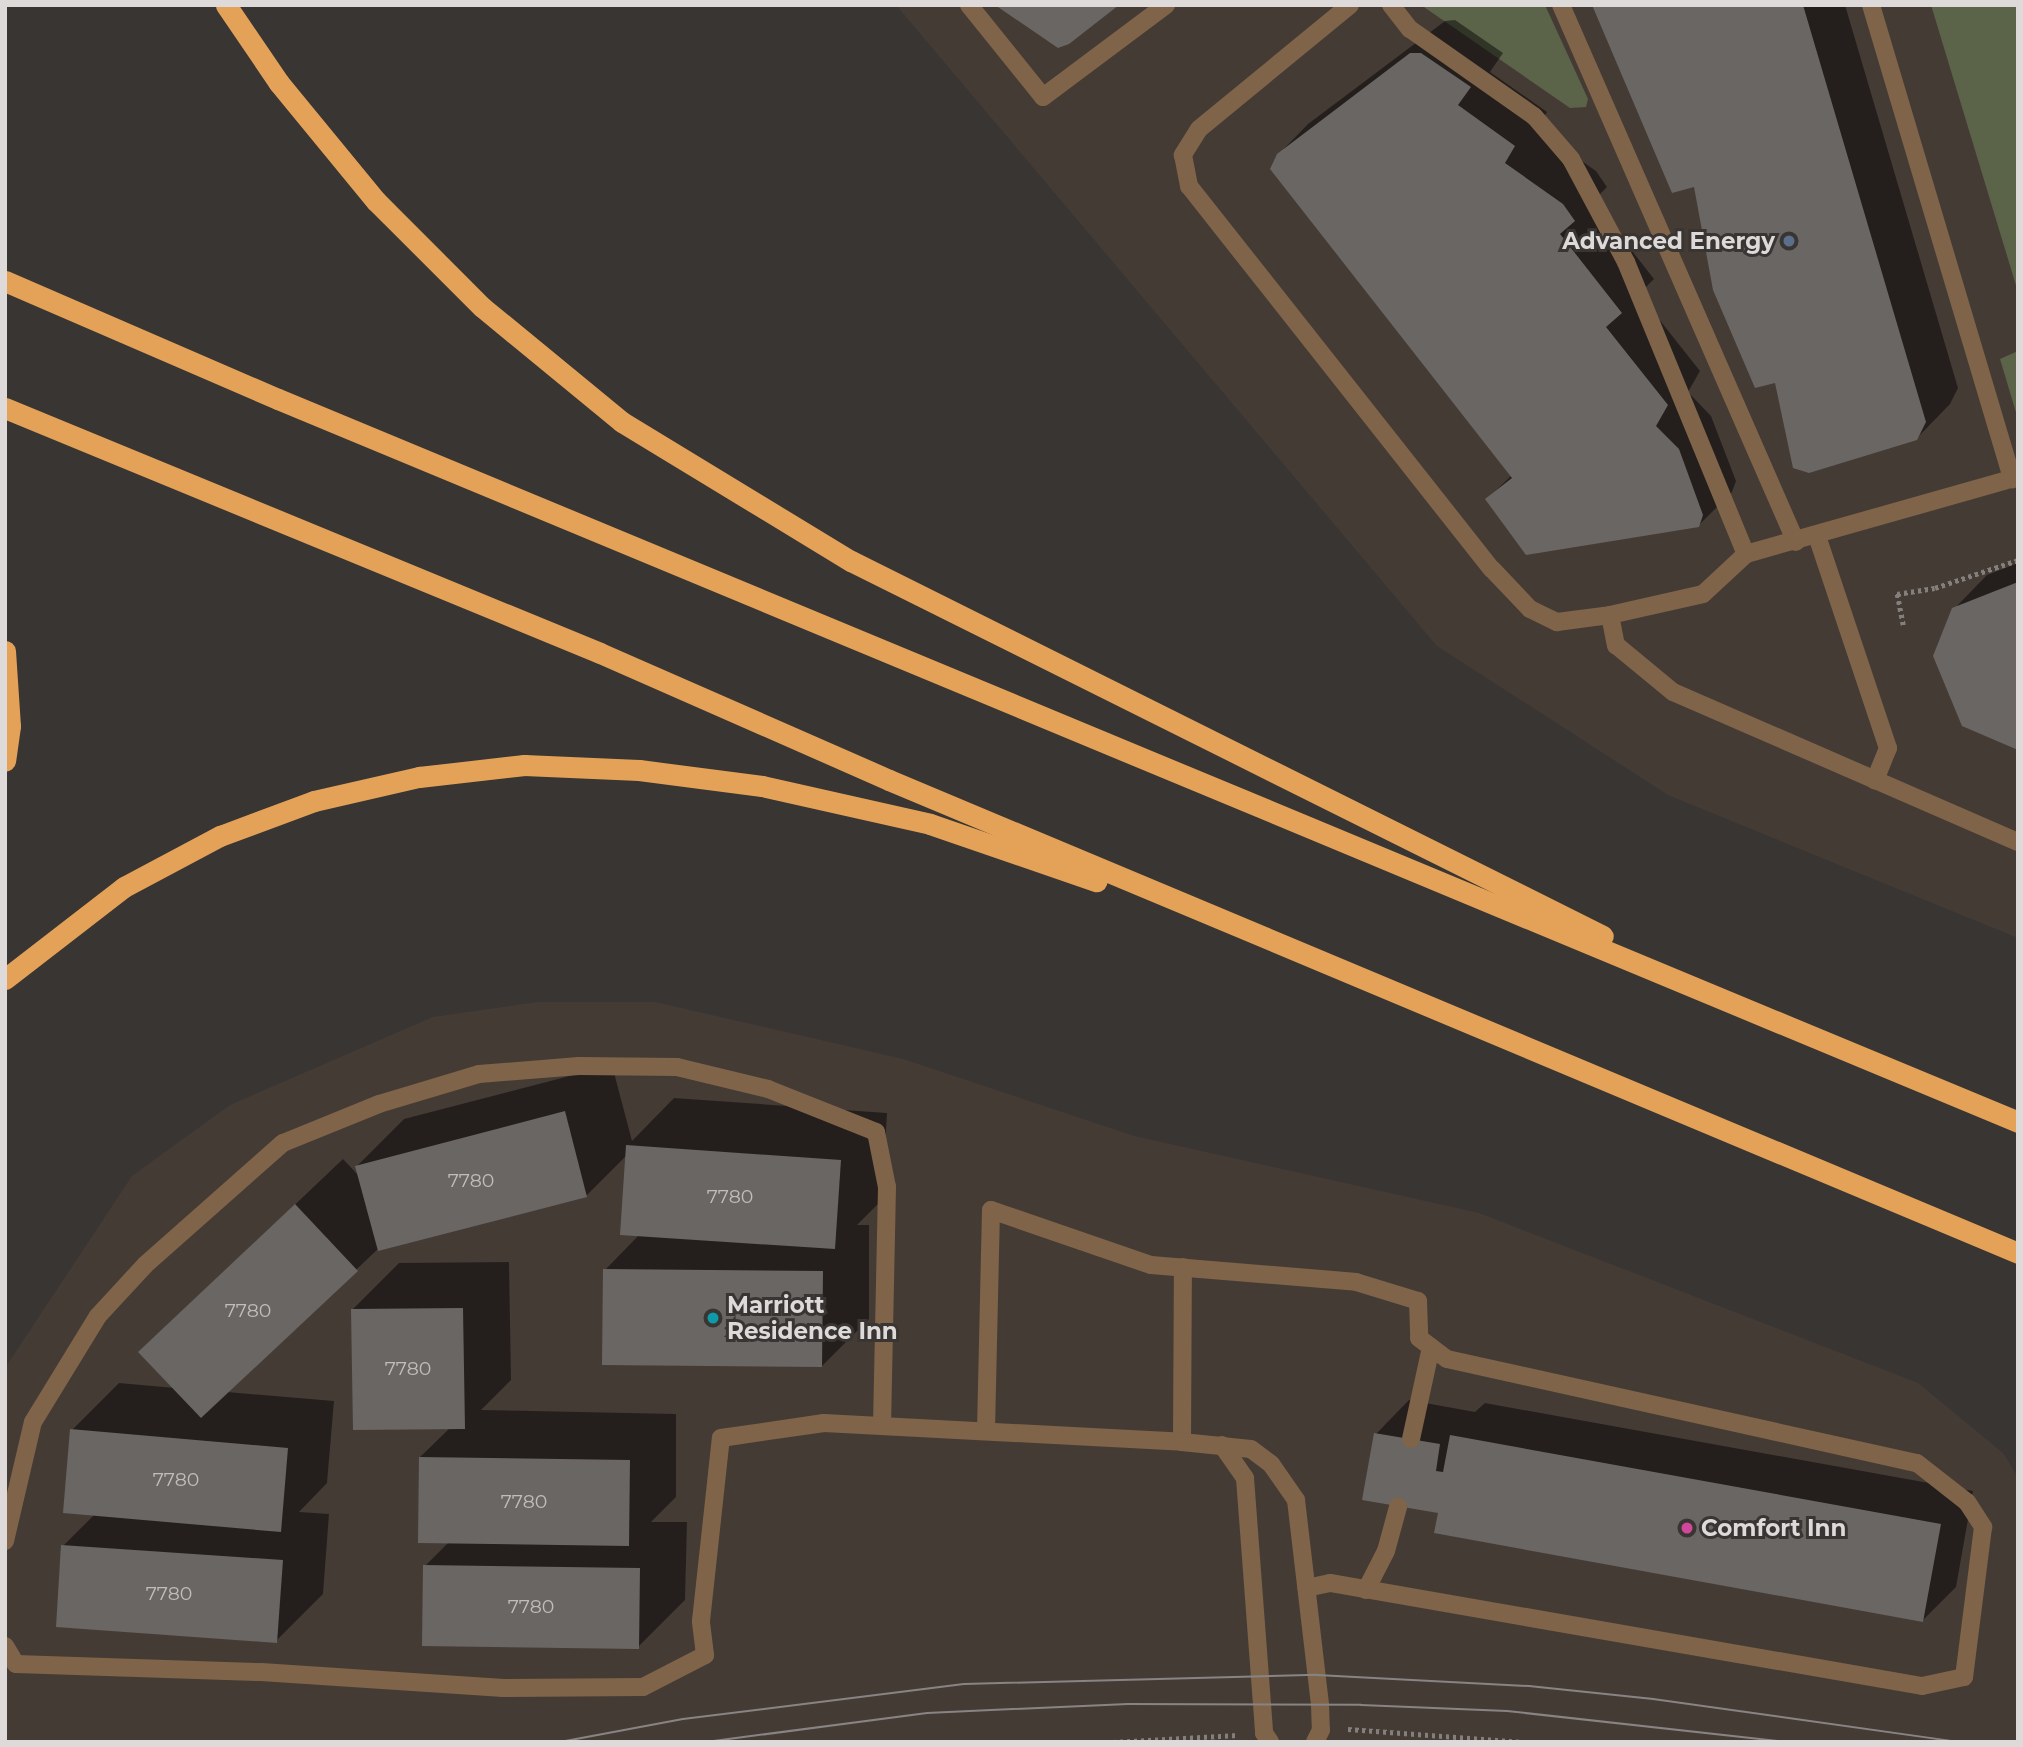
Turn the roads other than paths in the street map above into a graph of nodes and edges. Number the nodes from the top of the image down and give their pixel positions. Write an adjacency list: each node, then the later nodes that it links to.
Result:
1 (226, 5): 21 (highway)
2 (969, 5): 3 (lane)
3 (1166, 5)
4 (1350, 5): 14 (lane)
5 (1391, 5): 13 (lane)
6 (1561, 5): 12 (lane)
7 (1871, 5): 10 (lane)
8 (5, 281): 21 (highway)
9 (5, 408): 19 (highway)
10 (2015, 478): 11 (lane)
11 (1817, 536): 12 (lane); 17 (lane)
12 (1796, 542): 13 (lane)
13 (1746, 554): 14 (lane)
14 (1610, 615): 17 (lane)
15 (5, 651): 16 (highway)
16 (5, 761)
17 (1875, 780): 18 (lane)
18 (2018, 842)
19 (1276, 942): 20 (highway); 23 (highway)
20 (5, 979)
21 (1745, 1009): 22 (highway)
22 (2018, 1122)
23 (2018, 1253)
24 (1183, 1267): 25 (lane); 27 (lane); 29 (lane)
25 (1431, 1347): 28 (lane); 34 (lane)
26 (882, 1426): 27 (lane); 32 (lane); 35 (lane)
27 (986, 1430): 29 (lane)
28 (1411, 1439)
29 (1182, 1442): 30 (lane)
30 (1222, 1445): 33 (lane); 36 (lane)
31 (1398, 1507): 34 (lane)
32 (5, 1541)
33 (1307, 1588): 34 (lane); 37 (lane)
34 (1366, 1590)
35 (5, 1646)
36 (1270, 1742)
37 (1315, 1742)

